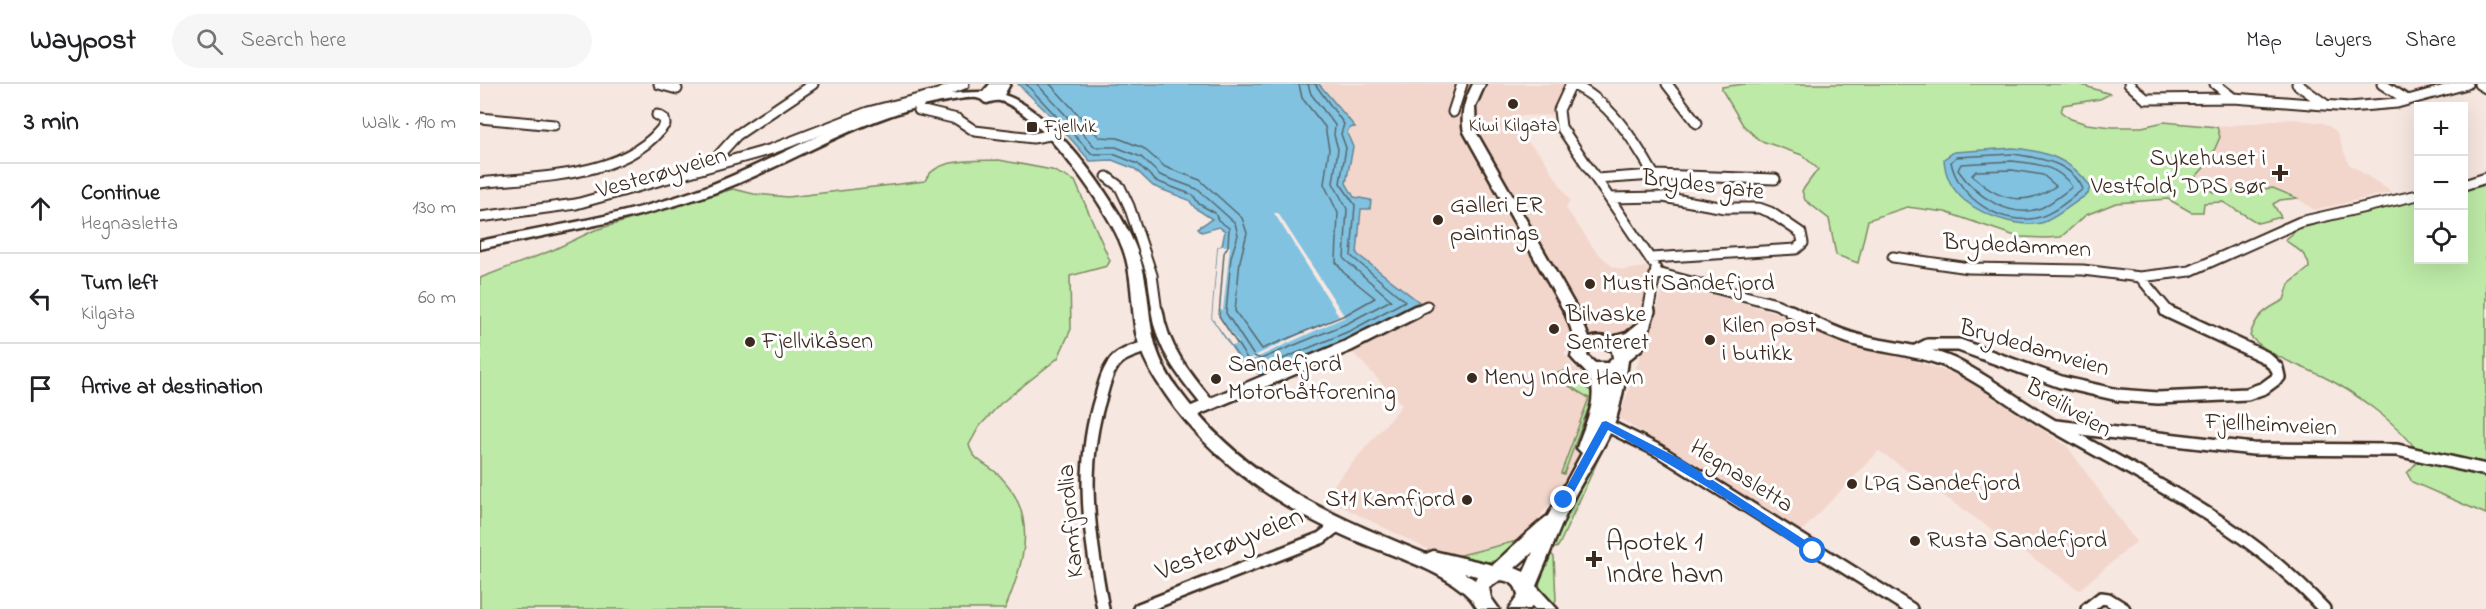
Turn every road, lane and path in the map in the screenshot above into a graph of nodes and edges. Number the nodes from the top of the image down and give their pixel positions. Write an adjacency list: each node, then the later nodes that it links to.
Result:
1 (659, 84): 17 (street)
2 (813, 84): 29 (street)
3 (964, 84): 29 (street)
4 (996, 84): 18 (main road)
5 (1004, 84): 18 (main road)
6 (1462, 84): 23 (street)
7 (1479, 84): 45 (main road)
8 (1571, 84): 30 (street); 33 (street)
9 (1667, 84): 26 (street)
10 (2129, 84): 19 (street)
11 (2215, 84): 19 (street)
12 (2297, 84): 22 (street)
13 (2382, 84): 20 (street)
14 (2467, 84): 20 (street)
15 (2480, 84): 16 (street)
16 (2486, 88)
17 (677, 89)
18 (990, 98): 21 (main road, Vesterøyveien); 28 (main road, Vesterøyveien)
19 (2233, 98): 22 (street)
20 (2408, 100): 22 (street)
21 (918, 104): 28 (street); 40 (main road, Vesterøyveien)
22 (2327, 106)
23 (1453, 112)
24 (657, 115): 35 (street)
25 (480, 118): 27 (street)
26 (1697, 123)
27 (554, 125)
28 (1050, 135): 49 (main road, Vesterøyveien)
29 (720, 162): 39 (street)
30 (1654, 175): 33 (street); 34 (street)
31 (1107, 177): 53 (street)
32 (2486, 178): 36 (street)
33 (1596, 179): 38 (street)
34 (1775, 179)
35 (480, 183)
36 (2468, 183)
37 (2414, 196): 43 (street)
38 (1609, 198): 42 (street); 42 (street, Brydes gate)
39 (480, 217)
40 (480, 245)
41 (1893, 257): 43 (street, Brydedammen)
42 (1654, 266): 46 (street); 50 (street, Breiliveien)
43 (2140, 277): 50 (street, Brydedamveien)
44 (1427, 306): 53 (street)
45 (1571, 311): 47 (main road); 48 (main road)
46 (1645, 325): 47 (street); 51 (street)
47 (1605, 341): 48 (main road); 51 (main road)
48 (1583, 345): 52 (main road)
49 (1147, 346): 54 (main road, Vesterøyveien); 65 (street, Kamfjordlia)
50 (1914, 352): 56 (street, Breiliveien)
51 (1620, 362): 52 (main road); 55 (main road)
52 (1591, 368): 57 (main road)
53 (1208, 404): 54 (street)
54 (1189, 413): 60 (main road, Vesterøyveien)
55 (1606, 425): 57 (main road); 69 (street, Hegnasletta)
56 (2053, 426): 58 (street, Fjellheimveien); 72 (street, Breiliveien)
57 (1581, 466): 59 (main road)
58 (2486, 470)
59 (1559, 512): 62 (main road); 63 (main road)
60 (1337, 526): 61 (main road, Vesterøyveien); 66 (street, Vesterøyveien)
61 (1400, 551): 62 (main road, Vesterøyveien); 64 (main road, Vesterøyveien)
62 (1496, 573): 63 (main road, Vesterøyveien); 64 (main road)
63 (1528, 588): 67 (main road); 68 (main road, Vesterøyveien)
64 (1483, 603)
65 (1103, 609)
66 (1139, 609)
67 (1518, 609)
68 (1548, 609)
69 (1911, 609)
70 (2087, 609): 71 (street)
71 (2124, 609)
72 (2324, 609)

